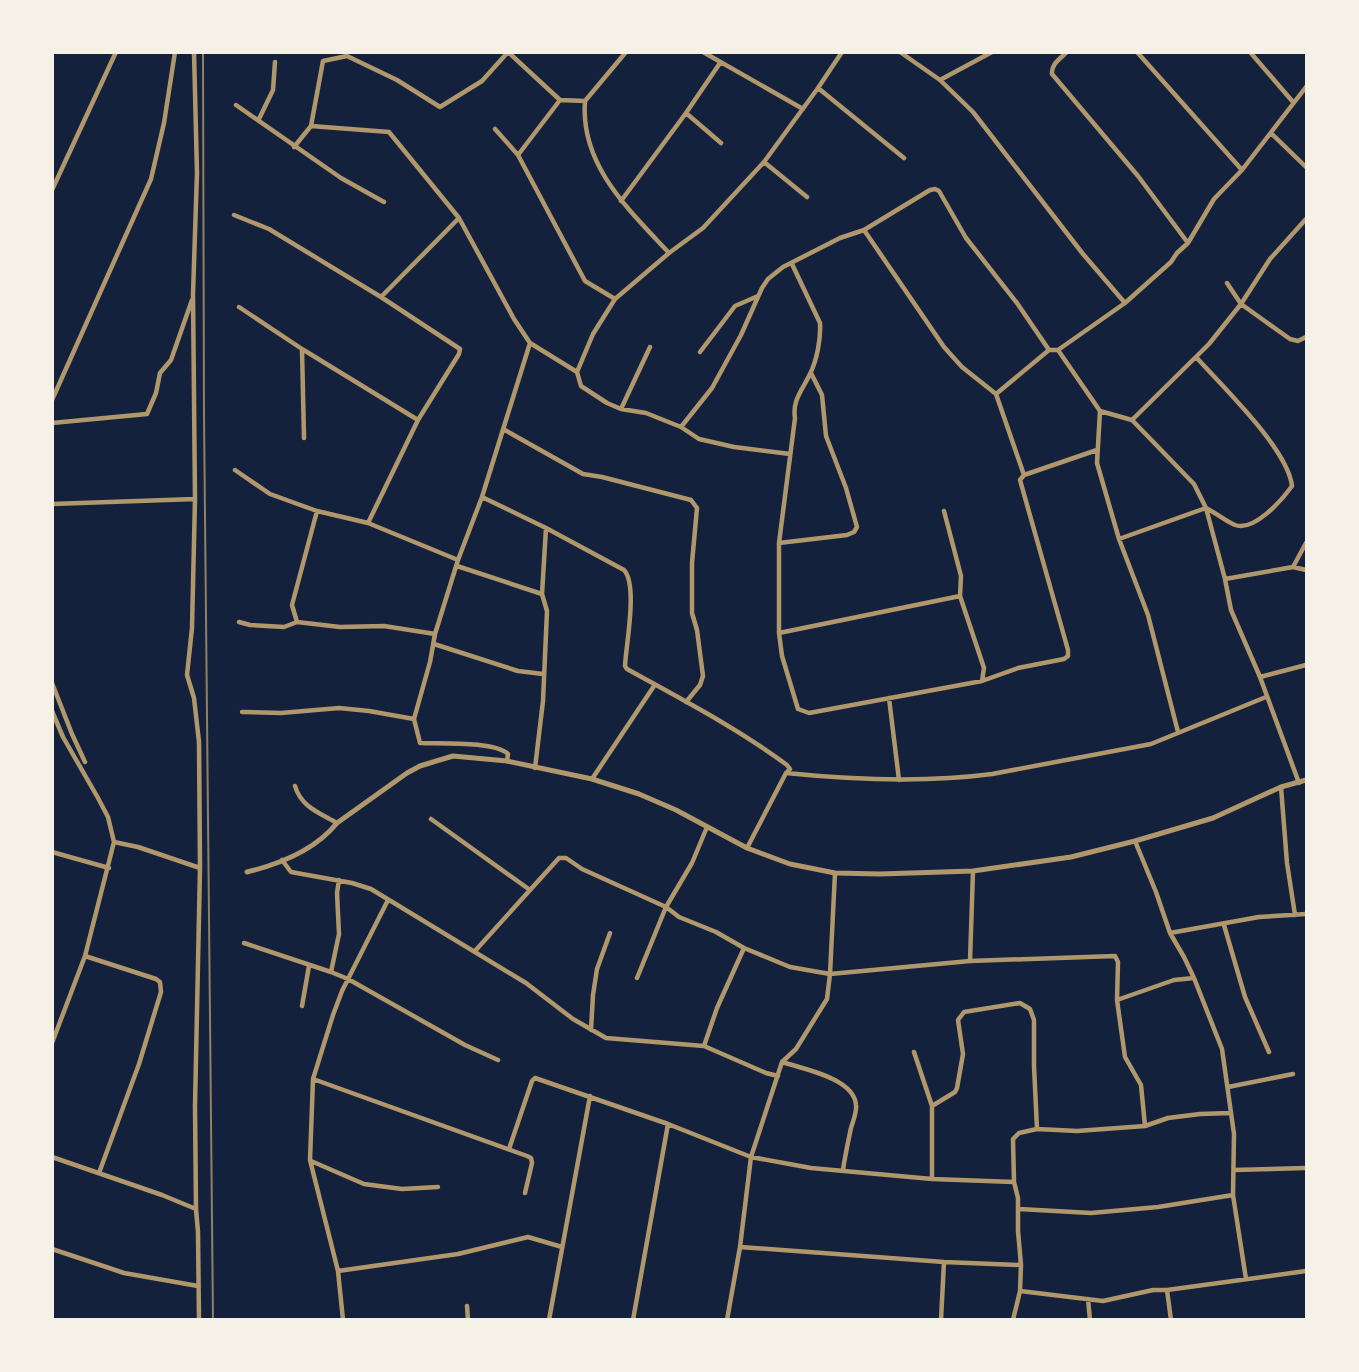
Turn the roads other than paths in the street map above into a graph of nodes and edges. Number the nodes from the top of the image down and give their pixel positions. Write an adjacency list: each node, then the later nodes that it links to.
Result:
1 (116, 52): 35 (street)
2 (175, 52): 65 (street)
3 (194, 52): 47 (street)
4 (508, 52): 18 (street); 25 (street)
5 (626, 52): 19 (street)
6 (703, 52): 14 (street)
7 (842, 52): 17 (street)
8 (900, 52): 15 (street)
9 (992, 52): 15 (street)
10 (1067, 52): 43 (street)
11 (1137, 52): 34 (street)
12 (1250, 52): 20 (street)
13 (275, 62): 24 (street)
14 (720, 63): 22 (street); 23 (street)
15 (939, 80): 51 (street)
16 (1306, 87): 20 (street)
17 (818, 88): 22 (street); 31 (street)
18 (560, 100): 19 (street); 30 (street)
19 (585, 100): 37 (street)
20 (1293, 102): 27 (street)
21 (236, 105): 24 (street)
22 (803, 109): 32 (street)
23 (686, 113): 28 (street); 37 (street)
24 (259, 119): 29 (street)
25 (311, 126): 29 (street); 40 (street)
26 (495, 129): 30 (street)
27 (1271, 133): 33 (street); 34 (street)
28 (721, 143)
29 (294, 147): 38 (street)
30 (518, 155): 50 (street)
31 (904, 158)
32 (764, 162): 36 (street); 44 (street)
33 (1306, 167)
34 (1242, 170): 43 (street)
35 (52, 190)
36 (807, 197)
37 (621, 201): 44 (street)
38 (384, 202)
39 (234, 215): 49 (street)
40 (459, 218): 49 (street); 55 (street)
41 (1306, 219): 52 (street)
42 (864, 230): 45 (street); 58 (street); 64 (street)
43 (1188, 243): 51 (street)
44 (669, 253): 50 (street)
45 (792, 264): 48 (street); 63 (street)
46 (1227, 284): 52 (street)
47 (194, 294): 70 (street); 79 (street)
48 (758, 296): 60 (street); 71 (street)
49 (381, 297): 68 (street)
50 (615, 299): 62 (street)
51 (1125, 303): 59 (street)
52 (1241, 304): 54 (street); 61 (street)
53 (239, 307): 57 (street)
54 (1306, 337)
55 (530, 343): 62 (street); 72 (street)
56 (650, 347): 66 (street)
57 (302, 349): 68 (street); 73 (street)
58 (1049, 350): 59 (street); 64 (street)
59 (1058, 350): 67 (street)
60 (700, 352)
61 (1196, 357): 69 (street); 81 (street)
62 (577, 372): 66 (street)
63 (811, 373): 75 (street); 87 (street)
64 (996, 394): 77 (street)
65 (52, 400)
66 (621, 409): 71 (street)
67 (1100, 411): 69 (street); 74 (street)
68 (418, 420): 84 (street)
69 (1132, 420): 81 (street)
70 (52, 423)
71 (681, 427): 75 (street)
72 (503, 429): 78 (street); 109 (street)
73 (304, 438)
74 (1096, 450): 77 (street); 86 (street)
75 (790, 453): 87 (street)
76 (235, 470): 82 (street)
77 (1024, 475): 104 (street)
78 (482, 496): 85 (street); 89 (street)
79 (195, 499): 80 (street); 133 (street)
80 (52, 504)
81 (1206, 508): 86 (street); 93 (street)
82 (317, 511): 84 (street); 96 (street)
83 (944, 511): 95 (street)
84 (368, 523): 89 (street)
85 (546, 528): 94 (street); 106 (street)
86 (1119, 538): 113 (street)
87 (779, 543): 98 (street)
88 (1306, 543): 91 (street)
89 (458, 560): 90 (street)
90 (457, 567): 94 (street); 99 (street)
91 (1293, 567): 92 (street); 93 (street)
92 (1306, 570)
93 (1225, 579): 103 (street)
94 (542, 594): 102 (street)
95 (960, 596): 98 (street); 104 (street)
96 (297, 621): 97 (street); 99 (street)
97 (239, 622)
98 (779, 633): 108 (street)
99 (435, 634): 100 (street)
100 (434, 644): 102 (street); 112 (street)
101 (1306, 664): 103 (street)
102 (543, 675): 116 (street)
103 (1260, 677): 107 (street)
104 (982, 681): 108 (street)
105 (52, 683): 115 (street)
106 (654, 686): 109 (street); 118 (street)
107 (1266, 696): 113 (street); 121 (street)
108 (889, 698): 119 (street)
109 (686, 702): 117 (street)
110 (52, 711): 127 (street)
111 (242, 712): 112 (street)
112 (414, 719): 114 (street)
113 (1178, 732): 119 (street)
114 (507, 761): 116 (street); 125 (street)
115 (85, 762)
116 (535, 768): 118 (street)
117 (786, 772): 119 (street); 129 (street)
118 (592, 779): 126 (street)
119 (900, 780)
120 (1306, 780): 121 (street)
121 (1299, 783): 123 (street)
122 (295, 786): 125 (street)
123 (1281, 787): 128 (street); 142 (street)
124 (430, 819): 138 (street)
125 (337, 823): 131 (street)
126 (707, 827): 129 (street); 140 (street)
127 (114, 842): 132 (street); 133 (street)
128 (1135, 842): 134 (street); 145 (street)
129 (747, 848): 136 (street)
130 (52, 852): 132 (street)
131 (282, 860): 135 (street); 137 (street)
132 (109, 868): 149 (street)
133 (200, 868): 189 (street)
134 (973, 871): 136 (street); 150 (street)
135 (247, 872)
136 (835, 873): 153 (street)
137 (339, 880): 139 (street); 152 (street)
138 (530, 890): 140 (street); 148 (street)
139 (388, 900): 148 (street); 156 (street)
140 (666, 907): 147 (street); 154 (street)
141 (1306, 914): 142 (street)
142 (1295, 915): 143 (street)
143 (1224, 925): 145 (street); 163 (street)
144 (610, 933): 159 (street)
145 (1170, 933): 155 (street)
146 (244, 944): 151 (street)
147 (744, 948): 153 (street); 161 (street)
148 (475, 951): 159 (street)
149 (85, 956): 160 (street); 183 (street)
150 (970, 961): 153 (street); 157 (street)
151 (309, 966): 152 (street); 158 (street)
152 (331, 972): 156 (street)
153 (830, 974): 165 (street)
154 (636, 978)
155 (1194, 978): 157 (street); 169 (street)
156 (348, 979): 164 (street); 168 (street)
157 (1117, 1000): 174 (street)
158 (302, 1006)
159 (591, 1030): 161 (street)
160 (52, 1043)
161 (704, 1046): 167 (street)
162 (914, 1052): 171 (street)
163 (1269, 1052)
164 (498, 1060)
165 (782, 1062): 167 (street); 181 (street)
166 (1293, 1074): 169 (street)
167 (778, 1076): 178 (street)
168 (313, 1079): 176 (street); 179 (street)
169 (1228, 1087): 172 (street)
170 (590, 1096): 173 (street); 176 (street); 191 (street)
171 (932, 1106): 175 (street); 184 (street)
172 (1230, 1113): 174 (street); 182 (street)
173 (668, 1124): 178 (street); 208 (street)
174 (1145, 1126): 175 (street)
175 (1037, 1129): 185 (street)
176 (509, 1149): 187 (street)
177 (52, 1157): 183 (street)
178 (751, 1157): 181 (street); 192 (street)
179 (310, 1160): 186 (street); 196 (street)
180 (1306, 1168): 182 (street)
181 (843, 1170): 184 (street)
182 (1234, 1170): 188 (street)
183 (99, 1173): 189 (street)
184 (932, 1179): 185 (street)
185 (1014, 1182): 190 (street)
186 (438, 1187)
187 (525, 1193)
188 (1233, 1195): 190 (street); 198 (street)
189 (195, 1209): 199 (street)
190 (1019, 1209): 195 (street)
191 (562, 1247): 196 (street); 207 (street)
192 (740, 1247): 194 (street); 209 (street)
193 (52, 1249): 199 (street)
194 (944, 1262): 195 (street); 210 (street)
195 (1021, 1265): 201 (street)
196 (338, 1271): 205 (street)
197 (1306, 1271): 198 (street)
198 (1246, 1279): 200 (street)
199 (198, 1286): 204 (street)
200 (1167, 1290): 202 (street); 213 (street)
201 (1020, 1291): 202 (street); 211 (street)
202 (1088, 1299): 212 (street)
203 (467, 1306): 206 (street)
204 (200, 1320)
205 (343, 1320)
206 (468, 1320)
207 (549, 1320)
208 (633, 1320)
209 (727, 1320)
210 (941, 1320)
211 (1013, 1320)
212 (1090, 1320)
213 (1171, 1320)

